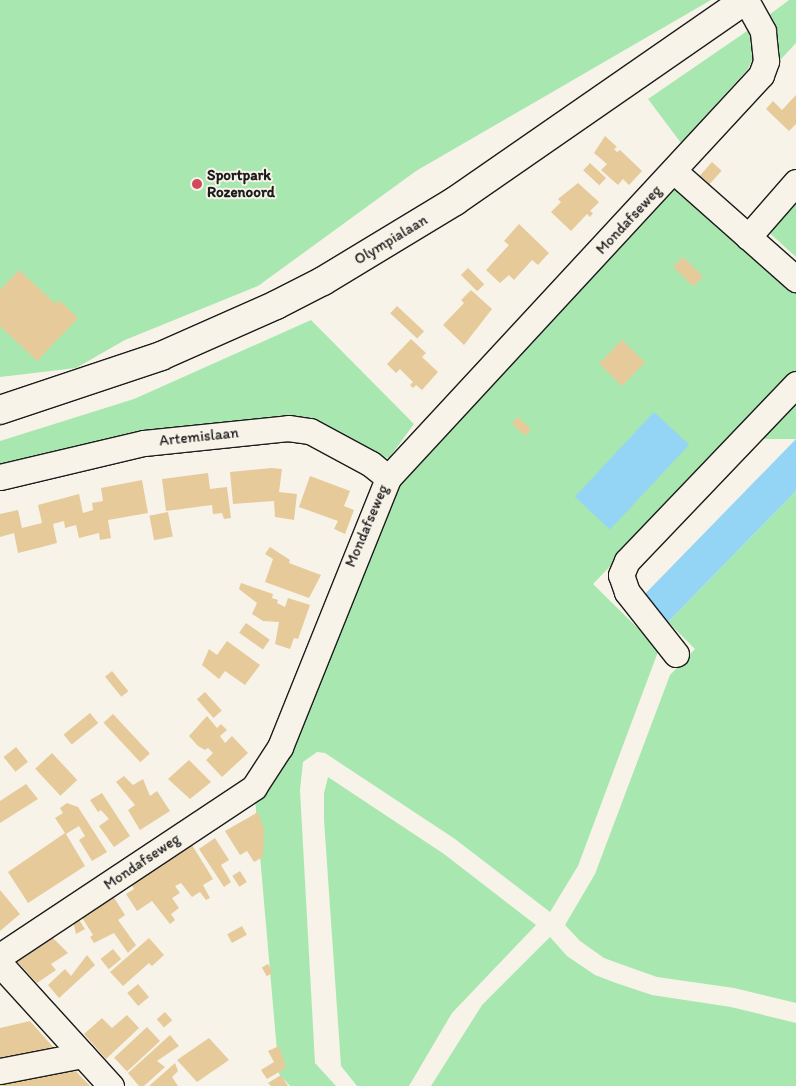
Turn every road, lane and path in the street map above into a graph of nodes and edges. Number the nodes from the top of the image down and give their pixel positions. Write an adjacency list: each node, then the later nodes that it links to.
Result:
1 (746, 0): 2 (street, Mondafseweg); 7 (main road, Olympialaan)
2 (674, 172): 4 (street); 9 (street, Mondafseweg)
3 (796, 182): 4 (street)
4 (748, 237): 5 (street)
5 (796, 278)
6 (796, 384): 10 (street)
7 (0, 410)
8 (0, 477): 9 (street, Artemislaan)
9 (388, 478): 11 (street, Mondafseweg)
10 (676, 654)
11 (0, 956)
12 (0, 964): 13 (street)
13 (82, 1055): 14 (street); 15 (street)
14 (0, 1070)
15 (111, 1086)

